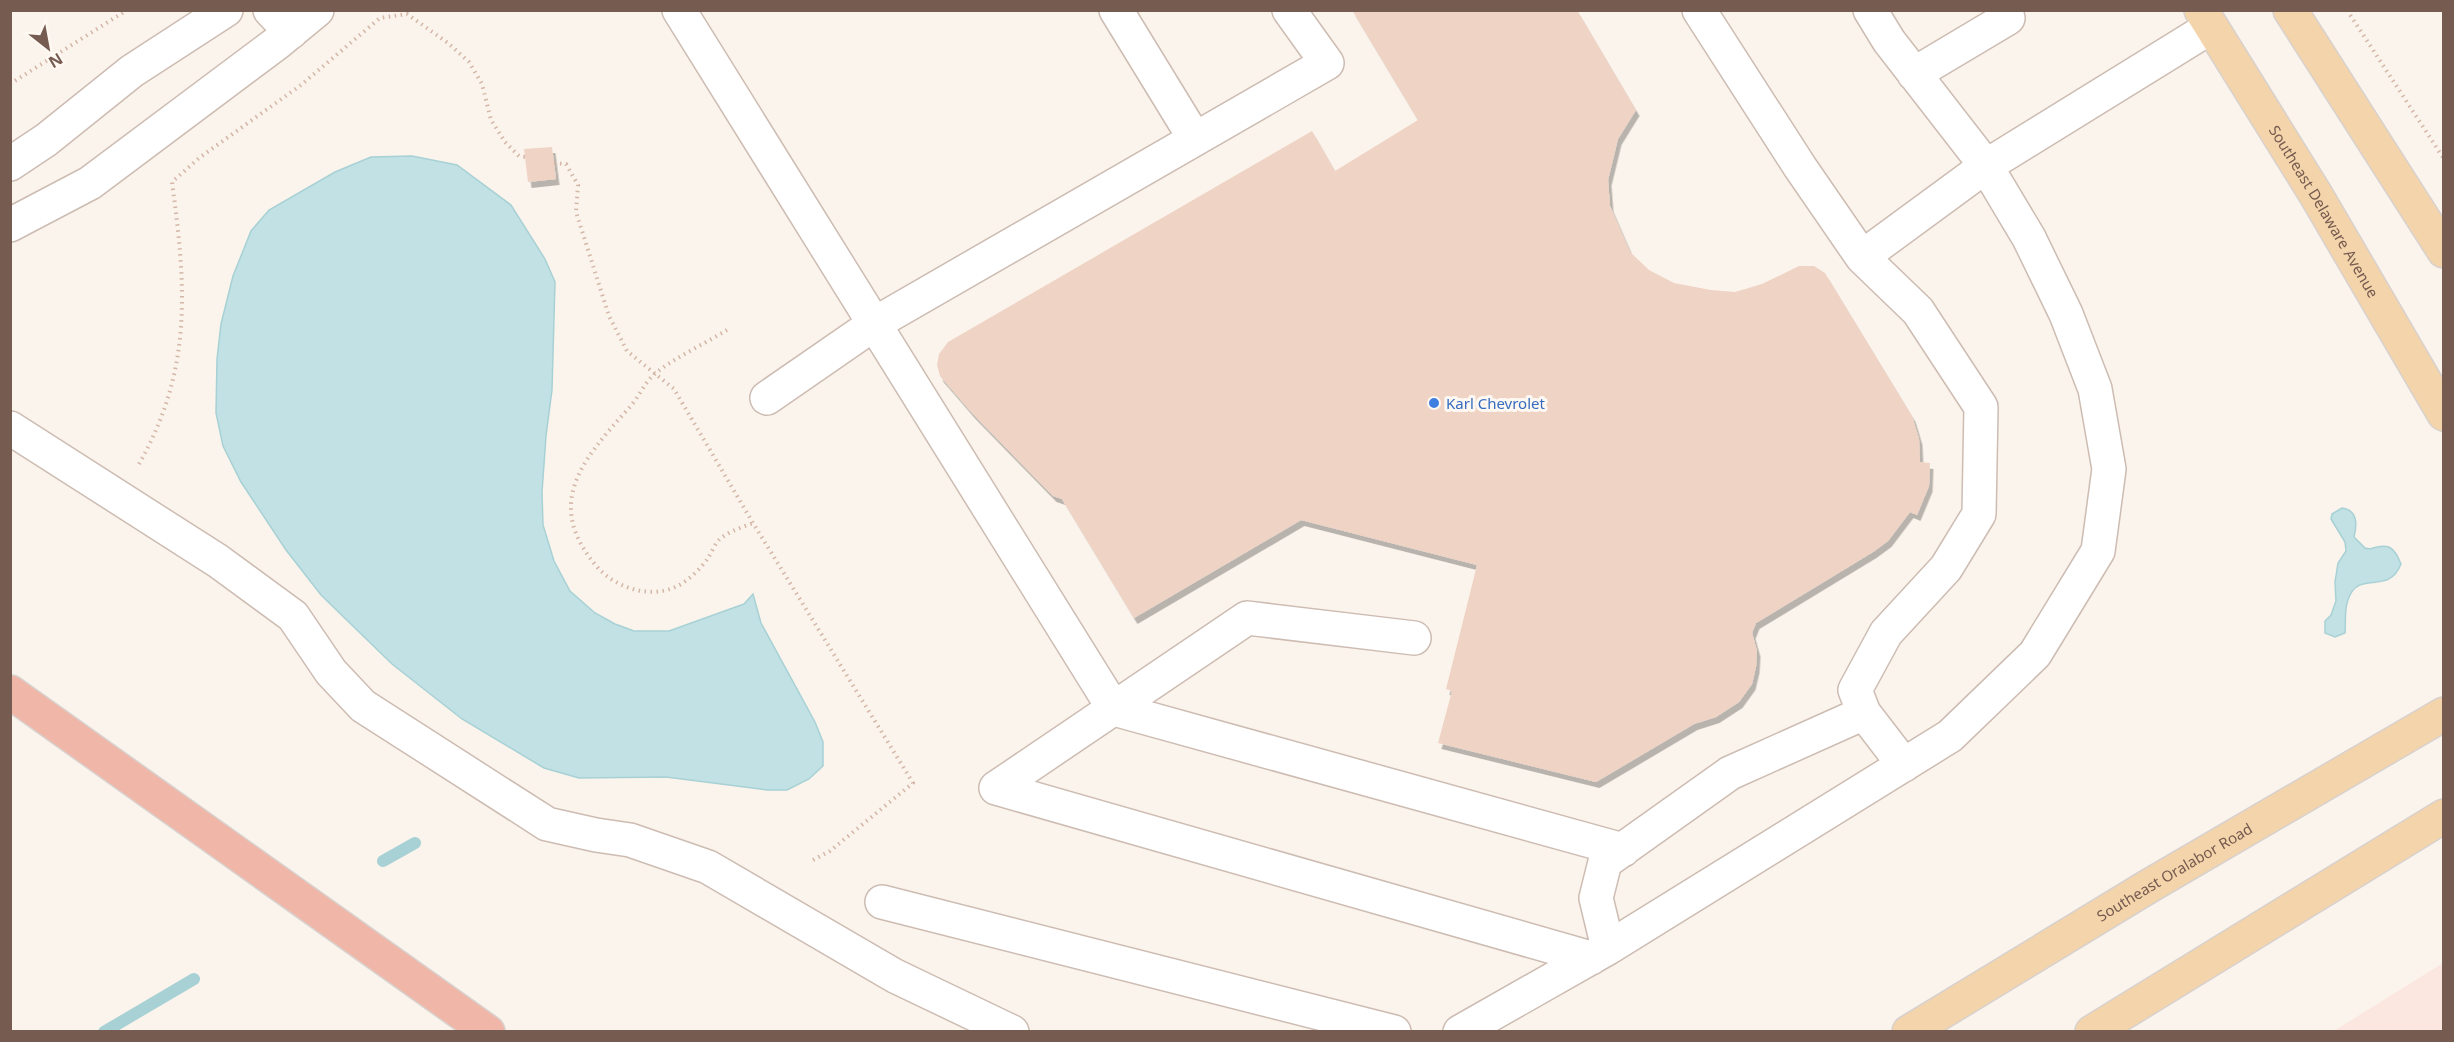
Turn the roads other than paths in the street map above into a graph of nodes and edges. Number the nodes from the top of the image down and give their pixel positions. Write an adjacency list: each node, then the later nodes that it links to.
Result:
1 (226, 10): 14 (lane)
2 (317, 10): 11 (lane)
3 (679, 10): 19 (lane)
4 (1116, 10): 13 (lane)
5 (1289, 10): 13 (lane)
6 (1699, 10): 18 (lane)
7 (1870, 10): 12 (lane)
8 (2003, 10): 12 (lane)
9 (2290, 10): 17 (main road)
10 (2206, 19): 15 (lane); 21 (main road, Southeast Delaware Avenue)
11 (280, 21): 16 (lane)
12 (1914, 74): 15 (lane)
13 (1195, 139): 19 (lane)
14 (10, 164)
15 (1986, 166): 18 (lane); 28 (lane)
16 (10, 225)
17 (2444, 251)
18 (1862, 257): 26 (lane)
19 (874, 324): 20 (lane); 25 (lane)
20 (767, 398)
21 (2444, 414)
22 (10, 428): 36 (lane)
23 (1414, 638): 25 (lane)
24 (10, 692): 33 (highway)
25 (1114, 709): 30 (lane); 32 (lane)
26 (1864, 713): 28 (lane); 30 (lane)
27 (2444, 714): 39 (main road, Southeast Oralabor Road)
28 (1904, 765): 32 (lane)
29 (2444, 816): 40 (main road)
30 (1623, 850): 32 (lane)
31 (882, 902): 37 (lane)
32 (1600, 953): 38 (lane)
33 (401, 969): 34 (highway); 35 (highway)
34 (488, 1032)
35 (507, 1032)
36 (1012, 1032)
37 (1394, 1032)
38 (1460, 1032)
39 (1909, 1032)
40 (2092, 1032)

